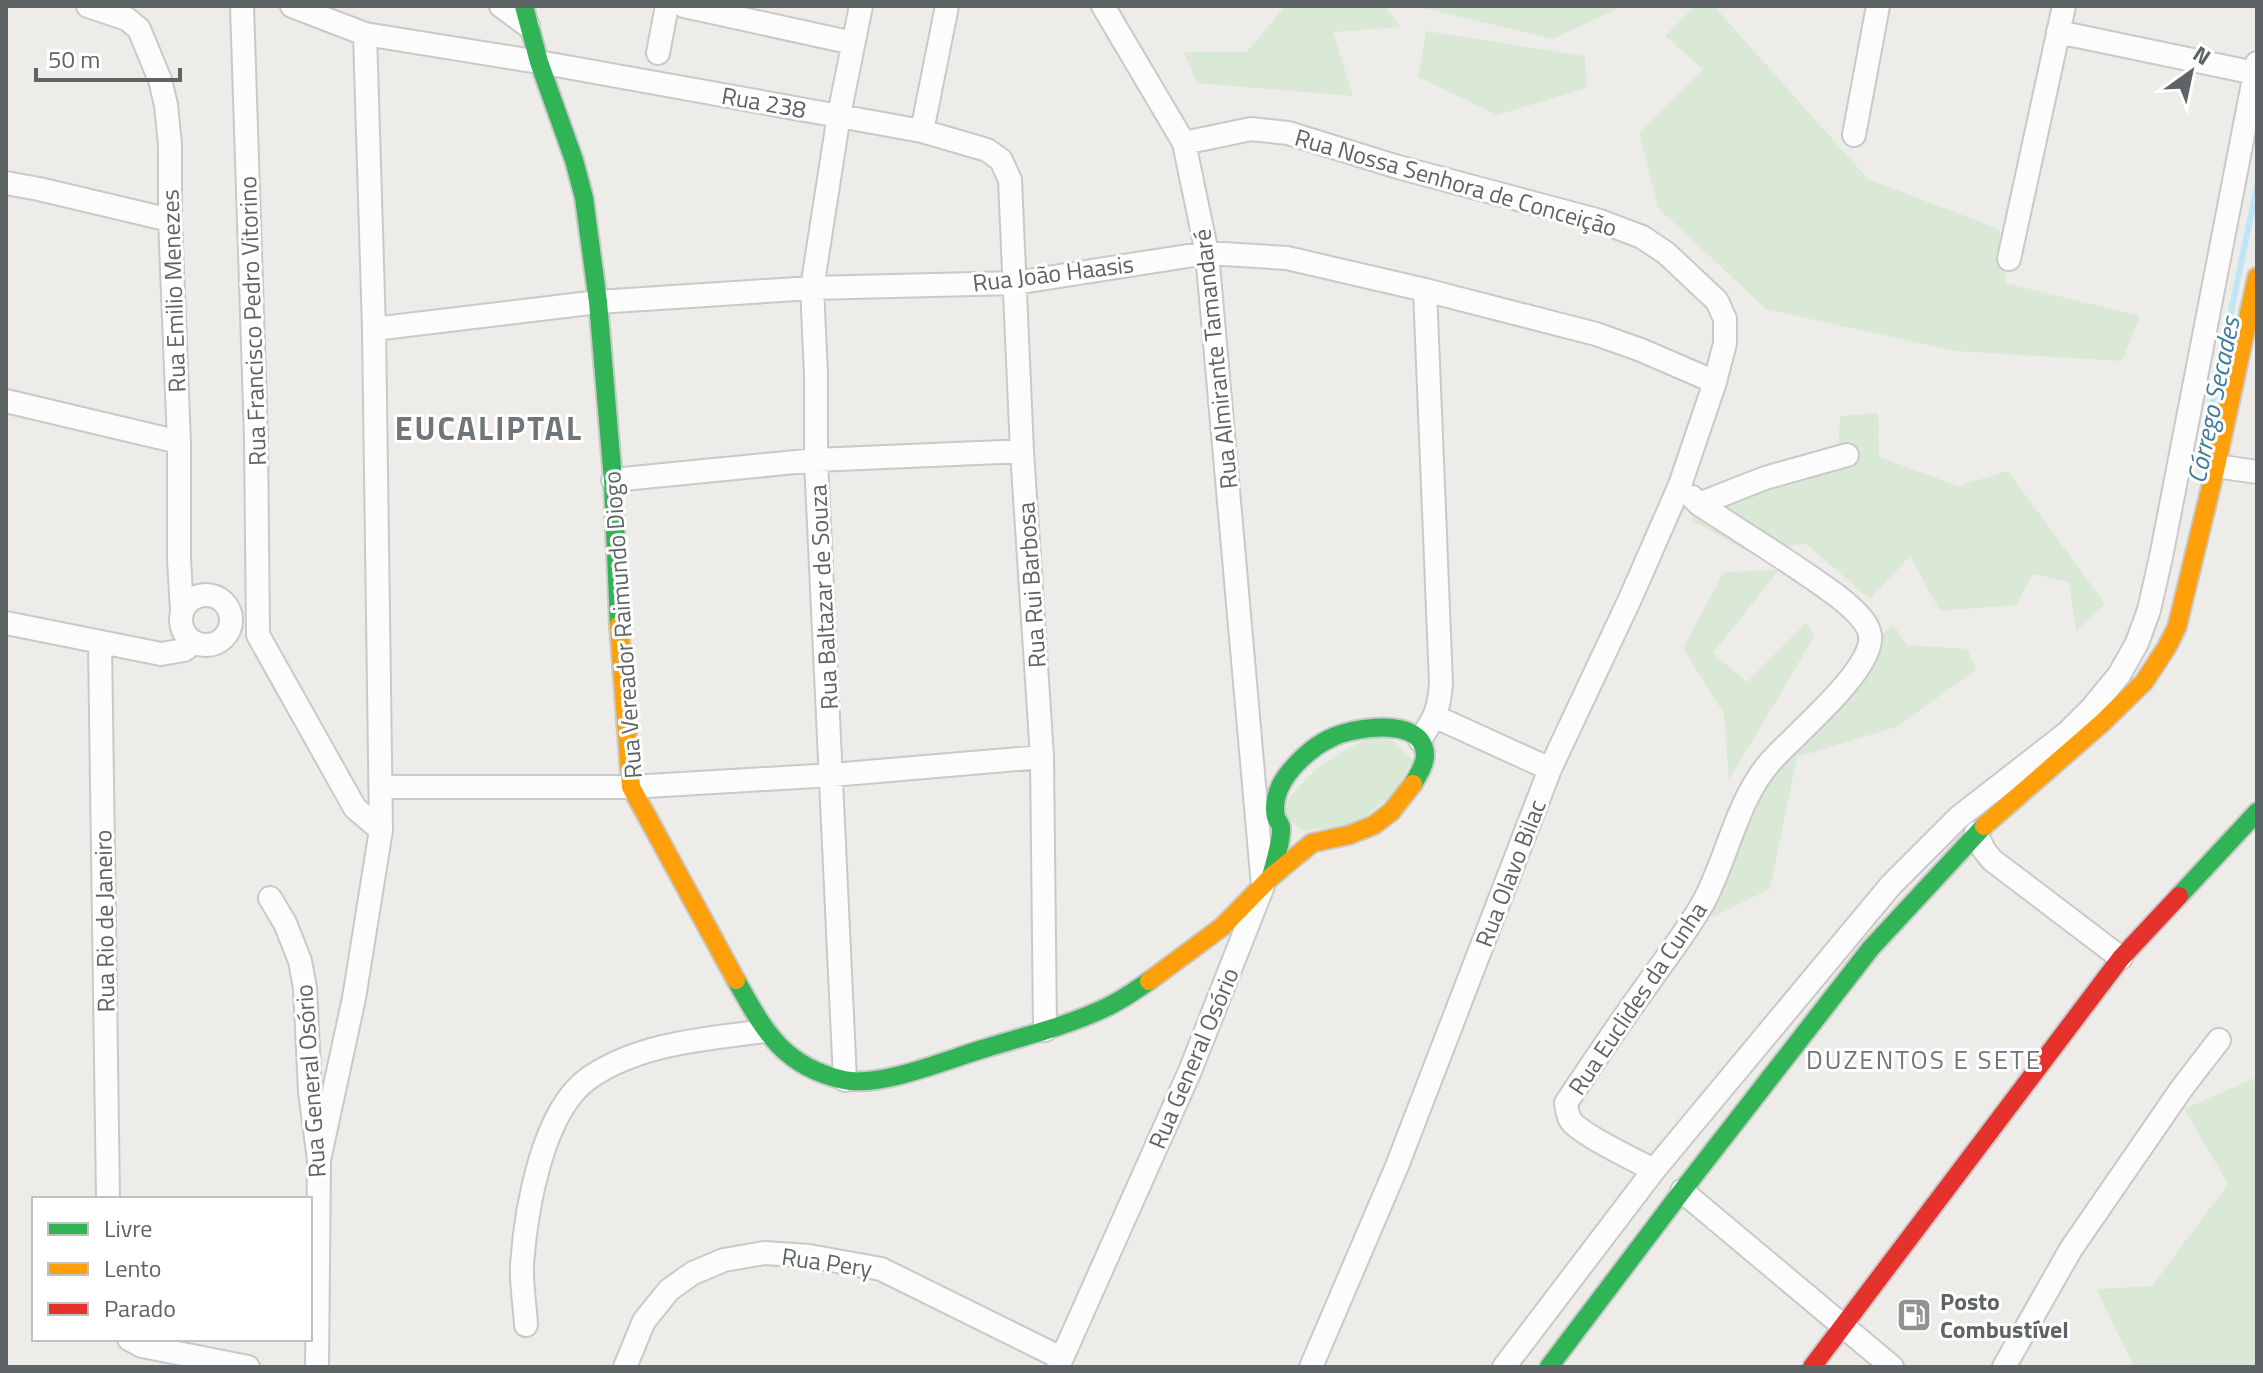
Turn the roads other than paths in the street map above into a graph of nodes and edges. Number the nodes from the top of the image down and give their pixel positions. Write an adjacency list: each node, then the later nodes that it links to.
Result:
1 (88, 6): 25 (street, Rua Emilio Menezes)
2 (242, 6): 50 (street, Rua Francisco Pedro Vitorino)
3 (292, 6): 14 (street, Rua 238)
4 (501, 6): 12 (street)
5 (667, 6): 16 (street)
6 (684, 6): 15 (street)
7 (861, 6): 15 (street, Rua Baltazar de Souza)
8 (947, 6): 20 (street)
9 (1103, 6): 22 (street, Rua Almirante Tamandaré)
10 (1878, 6): 21 (street)
11 (2064, 6): 13 (street)
12 (526, 16): 17 (street, Rua Vereador Raimundo Diogo)
13 (2058, 32): 18 (street); 27 (street)
14 (365, 34): 17 (street, Rua 238); 33 (street)
15 (853, 43): 19 (street, Rua Baltazar de Souza)
16 (658, 53)
17 (539, 62): 19 (street, Rua 238); 32 (street, Rua Vereador Raimundo Diogo)
18 (2256, 68): 74 (street)
19 (839, 115): 20 (street, Rua 238); 30 (street, Rua Baltazar de Souza)
20 (922, 131): 23 (street, Rua 238)
21 (1854, 135)
22 (1184, 143): 26 (street, Rua Almirante Tamandaré); 34 (street, Rua Nossa Senhora de Conceição)
23 (987, 150): 29 (street, Rua Rui Barbosa)
24 (6, 183): 25 (street)
25 (170, 220): 36 (street, Rua Emilio Menezes)
26 (1207, 253): 29 (street, Rua João Haasis); 31 (street, Rua João Haasis); 54 (street, Rua Almirante Tamandaré)
27 (2009, 259)
28 (2257, 277): 40 (street)
29 (1015, 283): 30 (street, Rua João Haasis); 37 (street, Rua Rui Barbosa)
30 (812, 288): 32 (street, Rua João Haasis); 39 (street, Rua Baltazar de Souza)
31 (1425, 290): 34 (street, Rua João Haasis); 53 (street, Rua Vereador Raimundo Diogo)
32 (598, 302): 33 (street, Rua João Haasis); 42 (street, Rua Vereador Raimundo Diogo)
33 (374, 329): 59 (street)
34 (1715, 382): 43 (street, Rua Olavo Bilac)
35 (6, 401): 36 (street)
36 (179, 442): 45 (street, Rua Emilio Menezes)
37 (1022, 451): 39 (street); 56 (street, Rua Rui Barbosa)
38 (1847, 455): 44 (street)
39 (816, 460): 42 (street); 58 (street, Rua Baltazar de Souza)
40 (2216, 466): 41 (street); 64 (street)
41 (2257, 472)
42 (613, 480): 60 (street, Rua Vereador Raimundo Diogo)
43 (1680, 485): 44 (street, Rua Euclides da Cunha); 57 (street, Rua Olavo Bilac)
44 (1699, 504): 74 (street, Rua Euclides da Cunha)
45 (179, 559): 46 (street); 47 (street, Rua Emilio Menezes)
46 (216, 596): 47 (street); 48 (street)
47 (182, 611): 52 (street)
48 (232, 622): 50 (street); 52 (street)
49 (6, 623): 51 (street)
50 (258, 635): 63 (street)
51 (100, 643): 52 (street); 76 (street, Rua Rio de Janeiro)
52 (194, 643)
53 (1436, 717): 55 (street, Rua Vereador Raimundo Diogo); 57 (street)
54 (1248, 735): 66 (street, Rua General Osório)
55 (1412, 735): 62 (street); 65 (street, Rua Vereador Raimundo Diogo)
56 (1042, 757): 58 (street); 69 (street, Rua Rui Barbosa)
57 (1550, 769): 84 (street, Rua Olavo Bilac)
58 (832, 775): 60 (street); 72 (street, Rua Baltazar de Souza)
59 (381, 787): 60 (street); 63 (street)
60 (631, 787): 70 (street, Rua Vereador Raimundo Diogo)
61 (2257, 812): 68 (street)
62 (1281, 827): 65 (street); 66 (street)
63 (381, 830): 73 (street)
64 (1976, 833): 68 (street); 75 (street)
65 (1312, 843): 66 (street, Rua Vereador Raimundo Diogo)
66 (1267, 882): 69 (street, Rua Vereador Raimundo Diogo); 80 (street, Rua General Osório)
67 (270, 898): 73 (street, Rua General Osório)
68 (2121, 958): 78 (street)
69 (1045, 1030): 72 (street, Rua Vereador Raimundo Diogo)
70 (765, 1031): 72 (street, Rua Vereador Raimundo Diogo); 77 (street)
71 (2219, 1040): 89 (street)
72 (845, 1080)
73 (319, 1160): 82 (street, Rua General Osório)
74 (1654, 1170): 85 (street)
75 (1682, 1191): 78 (street); 86 (street)
76 (108, 1197)
77 (526, 1325)
78 (1844, 1325): 87 (street); 88 (street)
79 (133, 1341): 81 (street)
80 (1060, 1362): 83 (street, Rua Pery)
81 (248, 1367)
82 (317, 1367)
83 (625, 1367)
84 (1311, 1367)
85 (1504, 1367)
86 (1549, 1367)
87 (1812, 1367)
88 (1892, 1367)
89 (2004, 1367)

